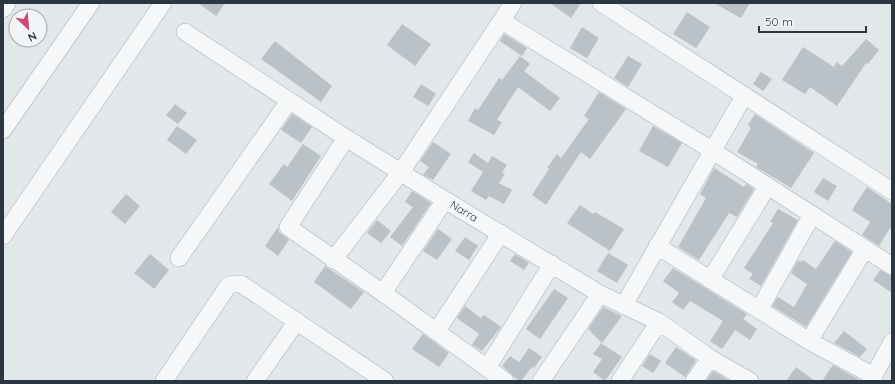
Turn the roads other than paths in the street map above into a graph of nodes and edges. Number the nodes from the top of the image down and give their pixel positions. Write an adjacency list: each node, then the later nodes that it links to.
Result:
1 (7, 3): 6 (street)
2 (91, 3): 11 (street)
3 (163, 3): 20 (street)
4 (513, 3): 7 (street)
5 (601, 3): 9 (street)
6 (3, 9)
7 (502, 21): 13 (street); 14 (street)
8 (185, 32): 10 (street, Narra)
9 (744, 96): 13 (street); 16 (street)
10 (289, 101): 12 (street, Narra); 23 (street)
11 (3, 130)
12 (346, 138): 14 (street, Narra); 24 (street)
13 (712, 151): 15 (street); 21 (street)
14 (401, 172): 17 (street, Narra); 24 (street)
15 (767, 186): 18 (street); 27 (street)
16 (892, 191)
17 (445, 200): 19 (street, Narra); 28 (street)
18 (812, 215): 22 (street); 31 (street)
19 (500, 233): 25 (street, Narra); 34 (street)
20 (3, 236)
21 (657, 246): 27 (street); 30 (street)
22 (865, 249): 26 (street); 35 (street)
23 (180, 258)
24 (333, 260): 28 (street)
25 (552, 264): 29 (street, Narra); 38 (street)
26 (892, 266)
27 (710, 280): 31 (street)
28 (383, 293): 34 (street)
29 (600, 294): 30 (street, Narra); 44 (street)
30 (624, 305): 33 (street, Narra)
31 (759, 310): 35 (street)
32 (297, 321): 40 (street); 41 (street); 42 (street)
33 (660, 322): 37 (street, Narra); 45 (street)
34 (436, 332): 38 (street)
35 (809, 341): 39 (street)
36 (892, 342): 39 (street)
37 (710, 358): 46 (street); 47 (street, Narra)
38 (487, 368): 43 (street)
39 (872, 379)
40 (257, 380)
41 (164, 381)
42 (385, 381)
43 (505, 381)
44 (541, 381)
45 (620, 381)
46 (694, 381)
47 (750, 381)

